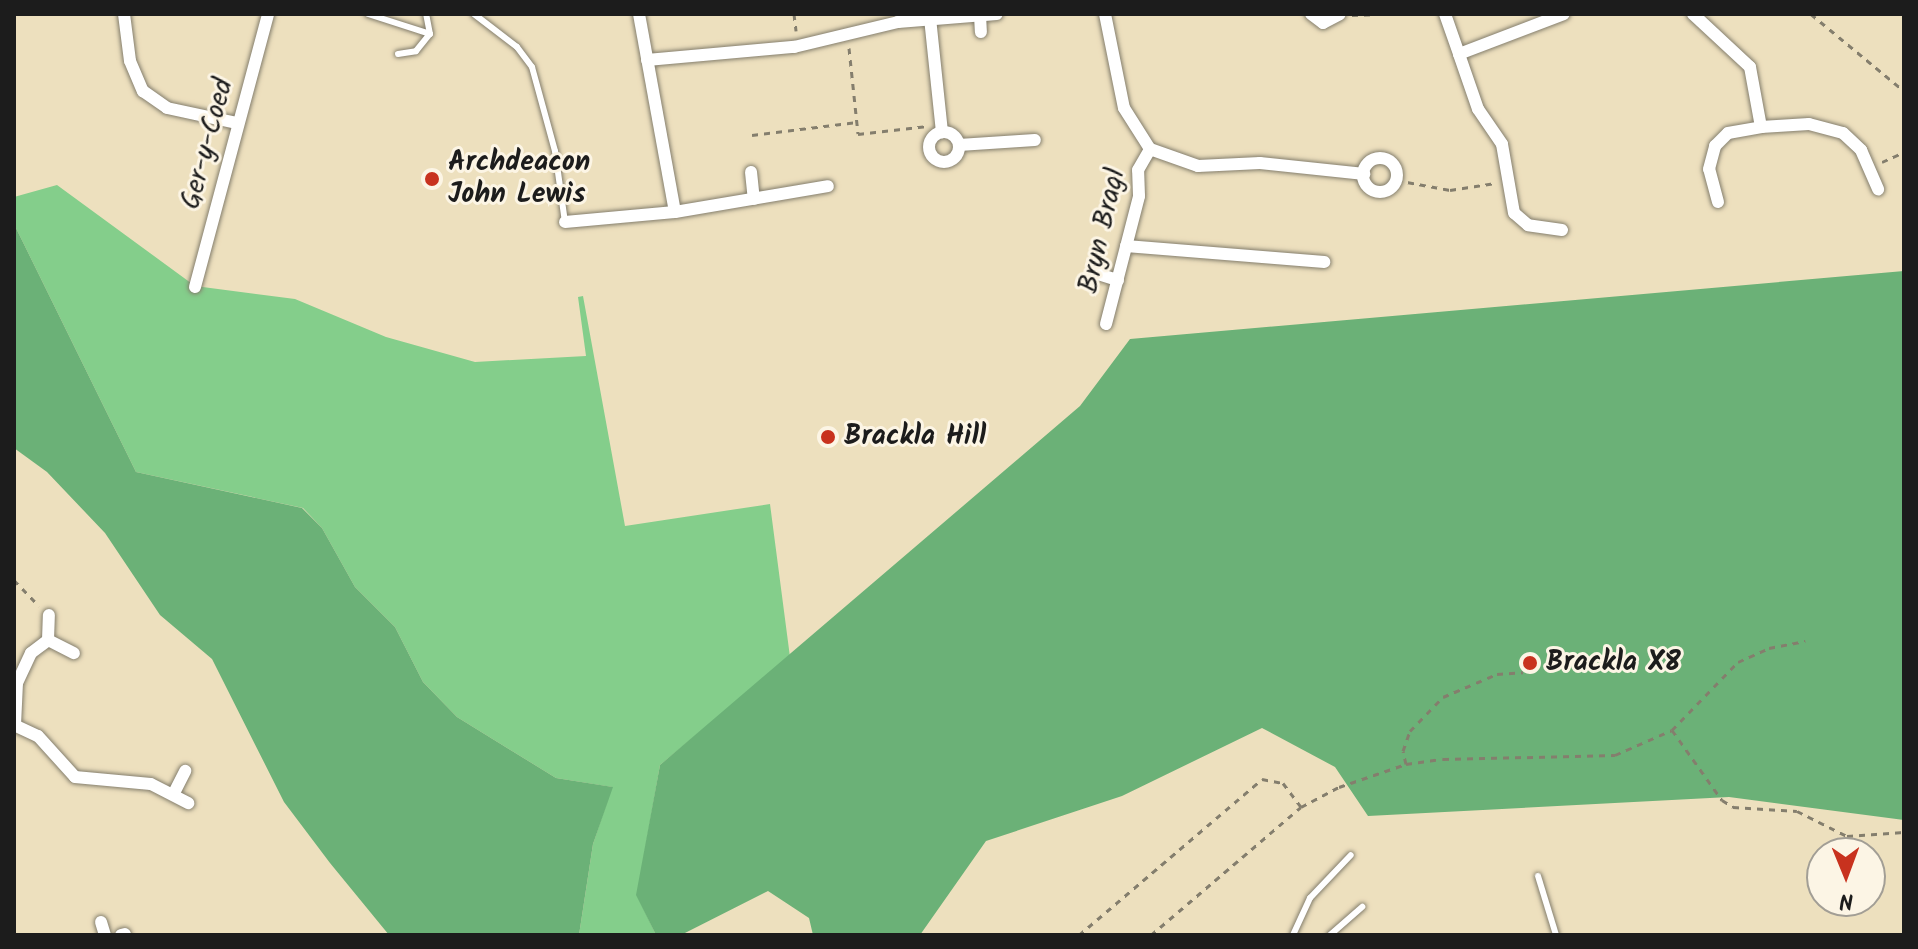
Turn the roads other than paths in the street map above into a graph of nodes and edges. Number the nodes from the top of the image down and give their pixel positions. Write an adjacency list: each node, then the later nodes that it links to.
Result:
1 (124, 14): 21 (street)
2 (268, 14): 21 (street, Ger-y-Coed)
3 (368, 14): 17 (lane)
4 (426, 14): 17 (lane)
5 (474, 14): 34 (lane)
6 (639, 14): 20 (street)
7 (997, 14): 14 (street)
8 (1105, 14): 26 (street)
9 (1311, 14): 10 (street)
10 (1340, 14)
11 (1445, 14): 19 (street)
12 (1564, 14): 19 (street)
13 (1693, 14): 22 (street)
14 (980, 15): 15 (street); 16 (street)
15 (930, 18): 20 (street); 23 (street)
16 (981, 32)
17 (430, 34): 18 (lane)
18 (398, 54)
19 (1459, 54): 35 (street)
20 (647, 60): 33 (street)
21 (237, 123): 40 (street, Ger-y-Coed)
22 (1761, 127): 30 (street); 32 (street)
23 (942, 128): 25 (street); 25 (street)
24 (1035, 140): 25 (street)
25 (959, 145)
26 (1150, 149): 28 (street); 36 (street, Bryn Bragl)
27 (751, 172): 31 (street)
28 (1364, 174): 28 (street)
29 (828, 186): 31 (street)
30 (1878, 189)
31 (754, 199): 33 (street)
32 (1718, 202)
33 (675, 212): 34 (street)
34 (565, 222)
35 (1562, 230)
36 (1126, 246): 37 (street); 39 (street, Bryn Bragl)
37 (1324, 262)
38 (1098, 274): 39 (street)
39 (1118, 280): 41 (street, Bryn Bragl)
40 (195, 287)
41 (1106, 324)
42 (49, 615): 43 (street)
43 (48, 640): 44 (street); 45 (street)
44 (74, 653)
45 (15, 725): 47 (street)
46 (185, 771): 47 (street)
47 (174, 793): 48 (street)
48 (188, 803)
49 (1351, 855): 52 (lane)
50 (1538, 876): 54 (lane)
51 (1362, 907): 53 (lane)
52 (1293, 935)
53 (1330, 935)
54 (1556, 935)

